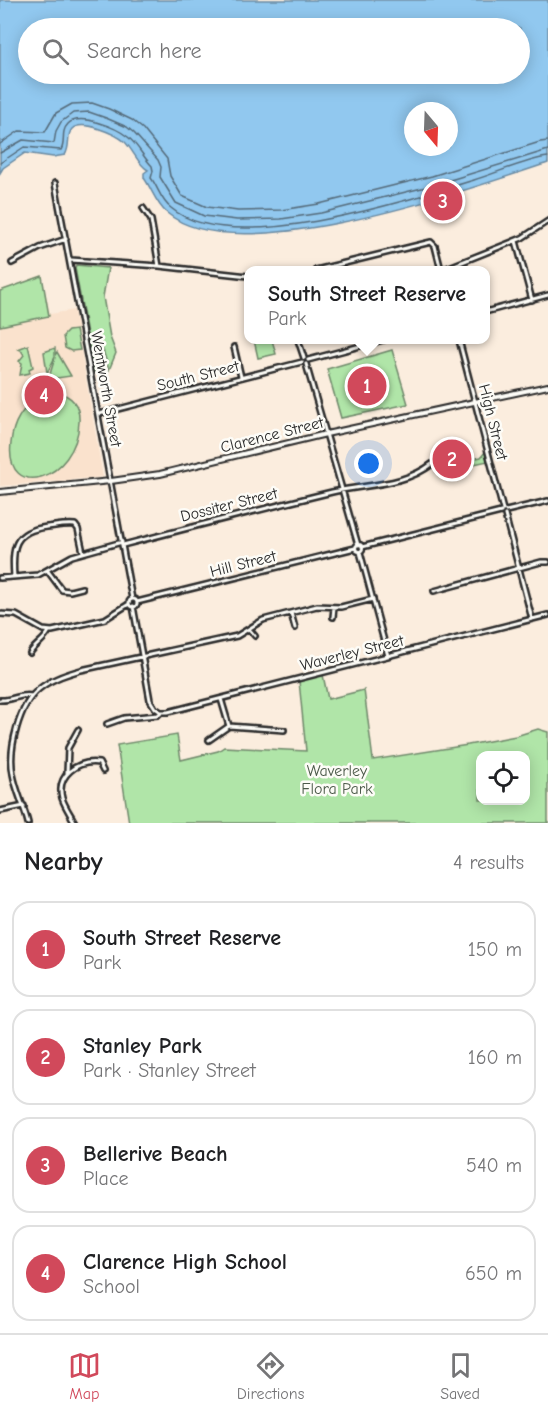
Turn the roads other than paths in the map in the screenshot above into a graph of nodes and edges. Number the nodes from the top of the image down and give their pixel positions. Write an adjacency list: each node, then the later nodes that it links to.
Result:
1 (55, 183): 4 (street, Wentworth Street)
2 (143, 208): 9 (street)
3 (548, 221): 5 (street)
4 (66, 239): 6 (street, Wentworth Street); 7 (street)
5 (516, 241): 12 (street); 15 (street)
6 (70, 260): 9 (street); 25 (street, Wentworth Street)
7 (12, 263)
8 (337, 265): 10 (street); 11 (street)
9 (159, 266): 13 (street)
10 (333, 266)
11 (440, 266)
12 (451, 266)
13 (244, 275)
14 (548, 296): 15 (street)
15 (532, 300): 16 (street)
16 (490, 311)
17 (300, 344): 21 (street)
18 (365, 344): 21 (street, South Street)
19 (460, 344): 24 (street, High Street)
20 (234, 347): 22 (street)
21 (305, 361): 22 (street, South Street); 26 (street)
22 (241, 377): 25 (street, South Street)
23 (548, 386): 24 (main road, Clarence Street)
24 (476, 401): 26 (main road, Clarence Street); 32 (street, High Street)
25 (99, 414): 28 (street, Wentworth Street)
26 (326, 434): 28 (main road, Clarence Street); 29 (street)
27 (432, 464): 29 (street, Dossiter Street)
28 (111, 481): 30 (main road, Clarence Street); 33 (street, Wentworth Street)
29 (342, 490): 33 (street, Dossiter Street); 34 (street)
30 (0, 492)
31 (548, 501): 32 (street)
32 (504, 512): 35 (street); 39 (street, High Street)
33 (122, 543): 36 (street, Dossiter Street); 45 (street, Wentworth Street)
34 (356, 546): 35 (street); 37 (street); 47 (street, Hill Street)
35 (362, 547): 37 (street)
36 (83, 552): 40 (street, Dossiter Street); 41 (street)
37 (360, 552): 46 (street)
38 (548, 562): 39 (street)
39 (519, 568): 44 (street); 54 (street, High Street)
40 (47, 570): 41 (street, Dossiter Street); 43 (street)
41 (14, 578): 42 (street, Dossiter Street)
42 (0, 579)
43 (82, 588)
44 (434, 591)
45 (132, 599): 47 (street); 48 (street)
46 (373, 599): 49 (street); 61 (street)
47 (137, 603): 48 (street)
48 (131, 605): 57 (street); 60 (street)
49 (334, 607): 50 (street); 53 (street)
50 (291, 613): 55 (street); 56 (street)
51 (0, 614): 57 (street)
52 (548, 615): 54 (street, Waverley Street)
53 (333, 617)
54 (532, 619): 61 (street, Waverley Street)
55 (295, 628)
56 (249, 629): 58 (street); 60 (street)
57 (49, 631): 59 (street)
58 (255, 636)
59 (30, 653)
60 (142, 656): 62 (street); 65 (street)
61 (388, 656): 63 (street, Waverley Street)
62 (32, 696): 64 (street); 73 (street)
63 (221, 699): 65 (street, Waverley Street); 66 (street)
64 (0, 700)
65 (161, 712): 67 (street, Waverley Street)
66 (229, 726): 69 (street); 70 (street)
67 (111, 727)
68 (78, 730): 72 (street)
69 (284, 730)
70 (209, 740)
71 (103, 771): 72 (street)
72 (67, 773): 76 (street)
73 (24, 806): 74 (street); 75 (street)
74 (0, 811)
75 (28, 823)
76 (75, 823)

